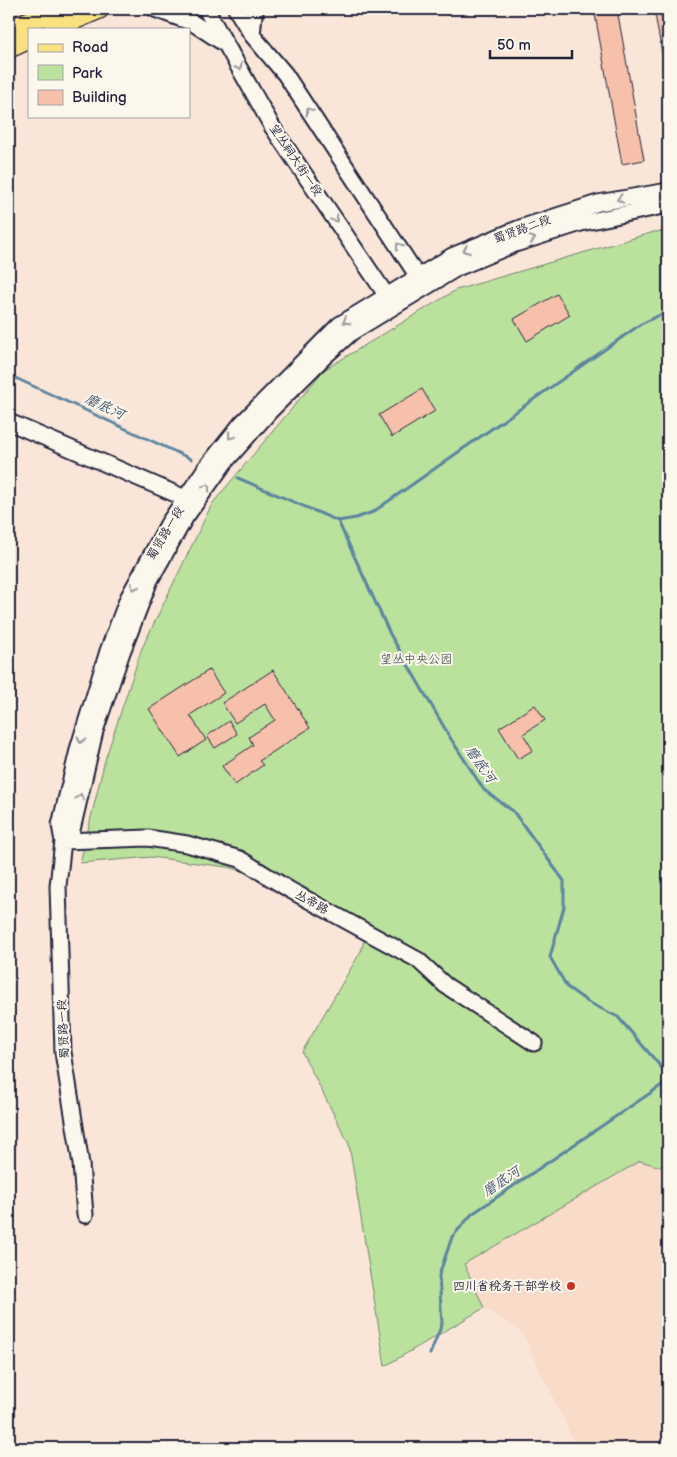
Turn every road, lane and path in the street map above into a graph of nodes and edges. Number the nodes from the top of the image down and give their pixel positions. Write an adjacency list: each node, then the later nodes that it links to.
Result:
1 (60, 9): 8 (main road)
2 (99, 9): 7 (main road)
3 (155, 9): 11 (street)
4 (206, 9): 11 (street, 望丛祠大街一段)
5 (236, 9): 9 (street)
6 (256, 9): 9 (street)
7 (54, 28)
8 (9, 29)
9 (252, 35): 15 (street, one-way to 9)
10 (28, 39): 12 (main road)
11 (226, 44): 16 (street, 望丛祠大街一段, one-way to 16)
12 (9, 48)
13 (668, 191): 15 (street, 蜀贤路二段, one-way to 15)
14 (668, 205): 15 (street, 蜀贤路二段, one-way to 14)
15 (422, 282): 16 (street, 蜀贤路二段)
16 (391, 301): 18 (street, 蜀贤路一段, one-way to 18); 19 (street, 蜀贤路一段, one-way to 16)
17 (9, 422): 18 (street)
18 (185, 498): 19 (street, 蜀贤路一段, one-way to 19)
19 (63, 841): 20 (street, 丛帝路); 21 (street, 蜀贤路一段)
20 (534, 1043)
21 (85, 1215)

